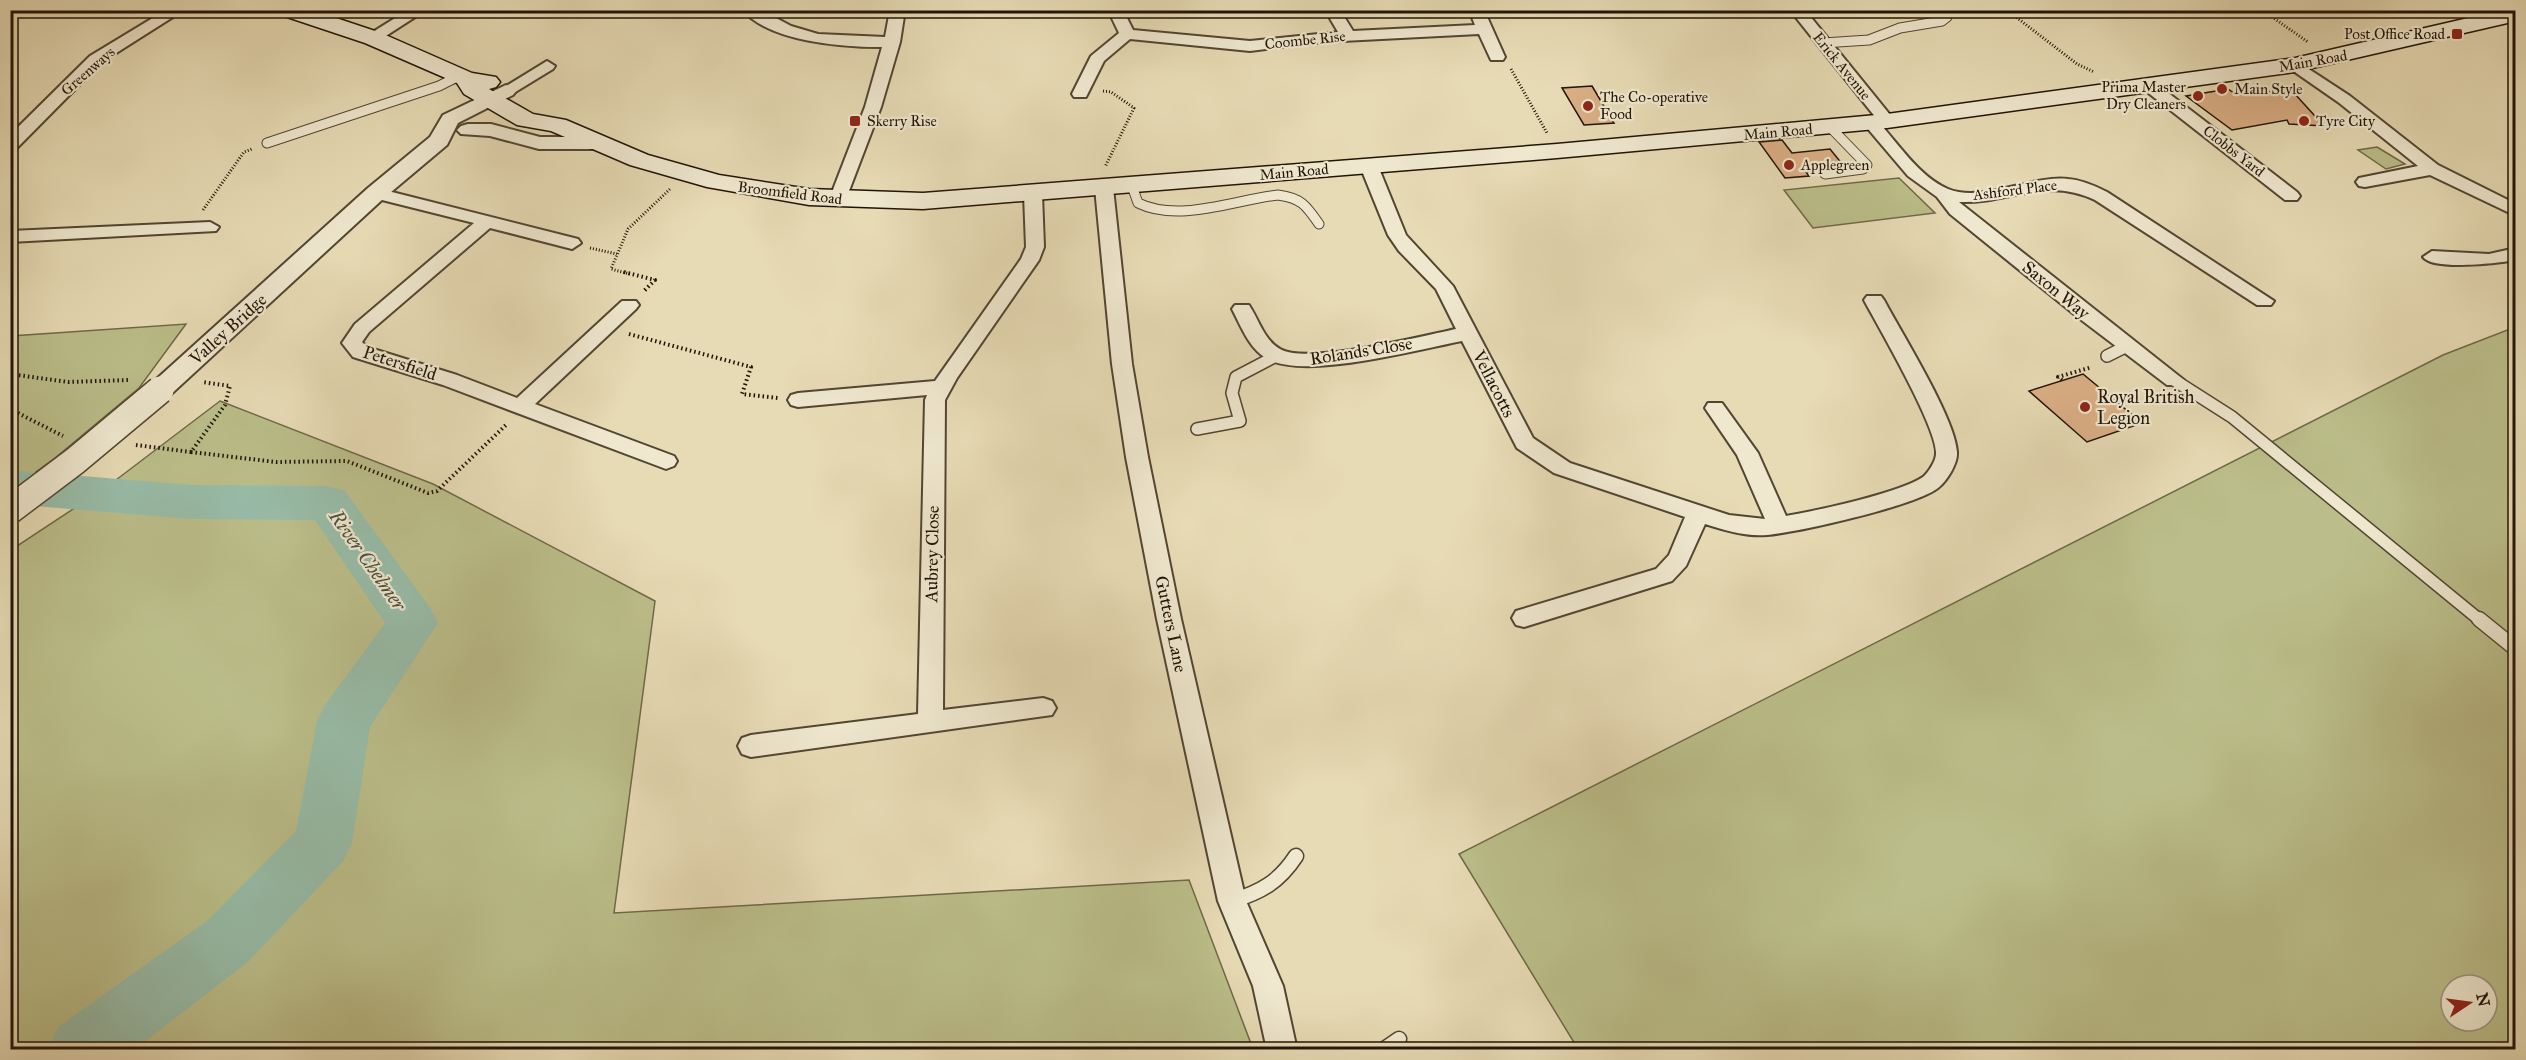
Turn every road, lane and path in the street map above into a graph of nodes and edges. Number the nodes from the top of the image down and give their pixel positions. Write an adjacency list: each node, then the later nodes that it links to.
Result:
1 (177, 10): 36 (street, Greenways)
2 (289, 10): 13 (main road, Broomfield Road)
3 (419, 10): 18 (street)
4 (749, 10): 19 (street)
5 (897, 10): 19 (street)
6 (1115, 10): 16 (street)
7 (1332, 10): 17 (street)
8 (1476, 10): 15 (street)
9 (1797, 10): 20 (street, Erick Avenue)
10 (1941, 10): 20 (lane)
11 (2007, 10): 27 (path)
12 (2262, 10): 22 (path)
13 (322, 14): 18 (main road, Broomfield Road)
14 (2512, 18): 22 (main road, Main Road)
15 (1484, 29): 17 (street, Coombe Rise); 21 (street)
16 (1127, 34): 17 (street, Coombe Rise); 28 (street)
17 (1348, 35)
18 (373, 38): 25 (main road, Broomfield Road)
19 (892, 42): 49 (street)
20 (1823, 43): 30 (street, Erick Avenue)
21 (1497, 57): 37 (path)
22 (2335, 58): 23 (main road, Main Road)
23 (2295, 65): 26 (main road, Main Road); 39 (street)
24 (547, 66): 29 (street)
25 (463, 77): 29 (main road, Broomfield Road); 35 (lane)
26 (2148, 85): 27 (main road, Main Road); 48 (street, Clobbs Yard)
27 (2113, 89): 30 (main road, Main Road)
28 (1080, 92): 44 (path)
29 (499, 99): 32 (street, Valley Bridge); 33 (street, Valley Bridge); 34 (main road, Broomfield Road)
30 (1879, 122): 31 (main road, Main Road); 47 (street)
31 (1830, 127): 37 (main road, Main Road); 40 (lane)
32 (468, 130): 33 (street, Valley Bridge); 34 (street)
33 (439, 140): 45 (street, Valley Bridge)
34 (593, 142): 49 (main road, Broomfield Road)
35 (267, 143): 54 (path)
36 (10, 146)
37 (1557, 151): 38 (main road, Main Road)
38 (1369, 166): 42 (main road, Main Road); 64 (street, Vellacotts)
39 (2432, 169): 41 (street); 50 (street)
40 (1825, 174)
41 (2365, 182)
42 (1132, 186): 44 (main road, Main Road); 52 (lane)
43 (670, 188): 61 (path)
44 (1104, 188): 46 (main road, Main Road); 89 (street, Gutters Lane)
45 (376, 193): 51 (street); 72 (street, Valley Bridge)
46 (1033, 194): 49 (main road, Broomfield Road); 73 (street, Aubrey Close)
47 (1944, 194): 60 (street, Ashford Place); 65 (street, Saxon Way)
48 (2291, 196)
49 (838, 200)
50 (2516, 211)
51 (486, 222): 56 (street); 75 (street, Petersfield)
52 (1319, 224)
53 (210, 227): 54 (street)
54 (190, 228): 55 (street)
55 (10, 237)
56 (572, 243)
57 (2516, 254): 58 (street)
58 (2432, 257)
59 (1874, 300): 82 (street, Vellacotts)
60 (2264, 301)
61 (629, 305): 63 (street)
62 (1242, 309): 66 (street)
63 (605, 328): 74 (path); 75 (street)
64 (1468, 333): 66 (street, Rolands Close); 81 (street, Vellacotts)
65 (2127, 346): 67 (lane); 71 (street, Saxon Way)
66 (1276, 356): 77 (lane)
67 (2107, 356)
68 (2092, 367): 70 (path)
69 (10, 374): 72 (path)
70 (2062, 380)
71 (2174, 380): 84 (lane)
72 (167, 384): 80 (street, Valley Bridge, bridge)
73 (940, 387): 74 (street); 86 (street, Aubrey Close)
74 (798, 400)
75 (520, 407): 78 (path); 79 (street, Petersfield)
76 (1715, 408): 82 (street)
77 (1197, 429)
78 (191, 452)
79 (666, 461)
80 (10, 510)
81 (1697, 515): 82 (street, Vellacotts); 83 (street)
82 (1779, 526)
83 (1524, 618)
84 (2516, 649)
85 (1043, 708): 86 (street)
86 (930, 722): 87 (street)
87 (751, 746)
88 (1296, 856): 89 (lane)
89 (1232, 901): 91 (street, Gutters Lane)
90 (1399, 1039): 92 (lane)
91 (1282, 1050)
92 (1383, 1050)

